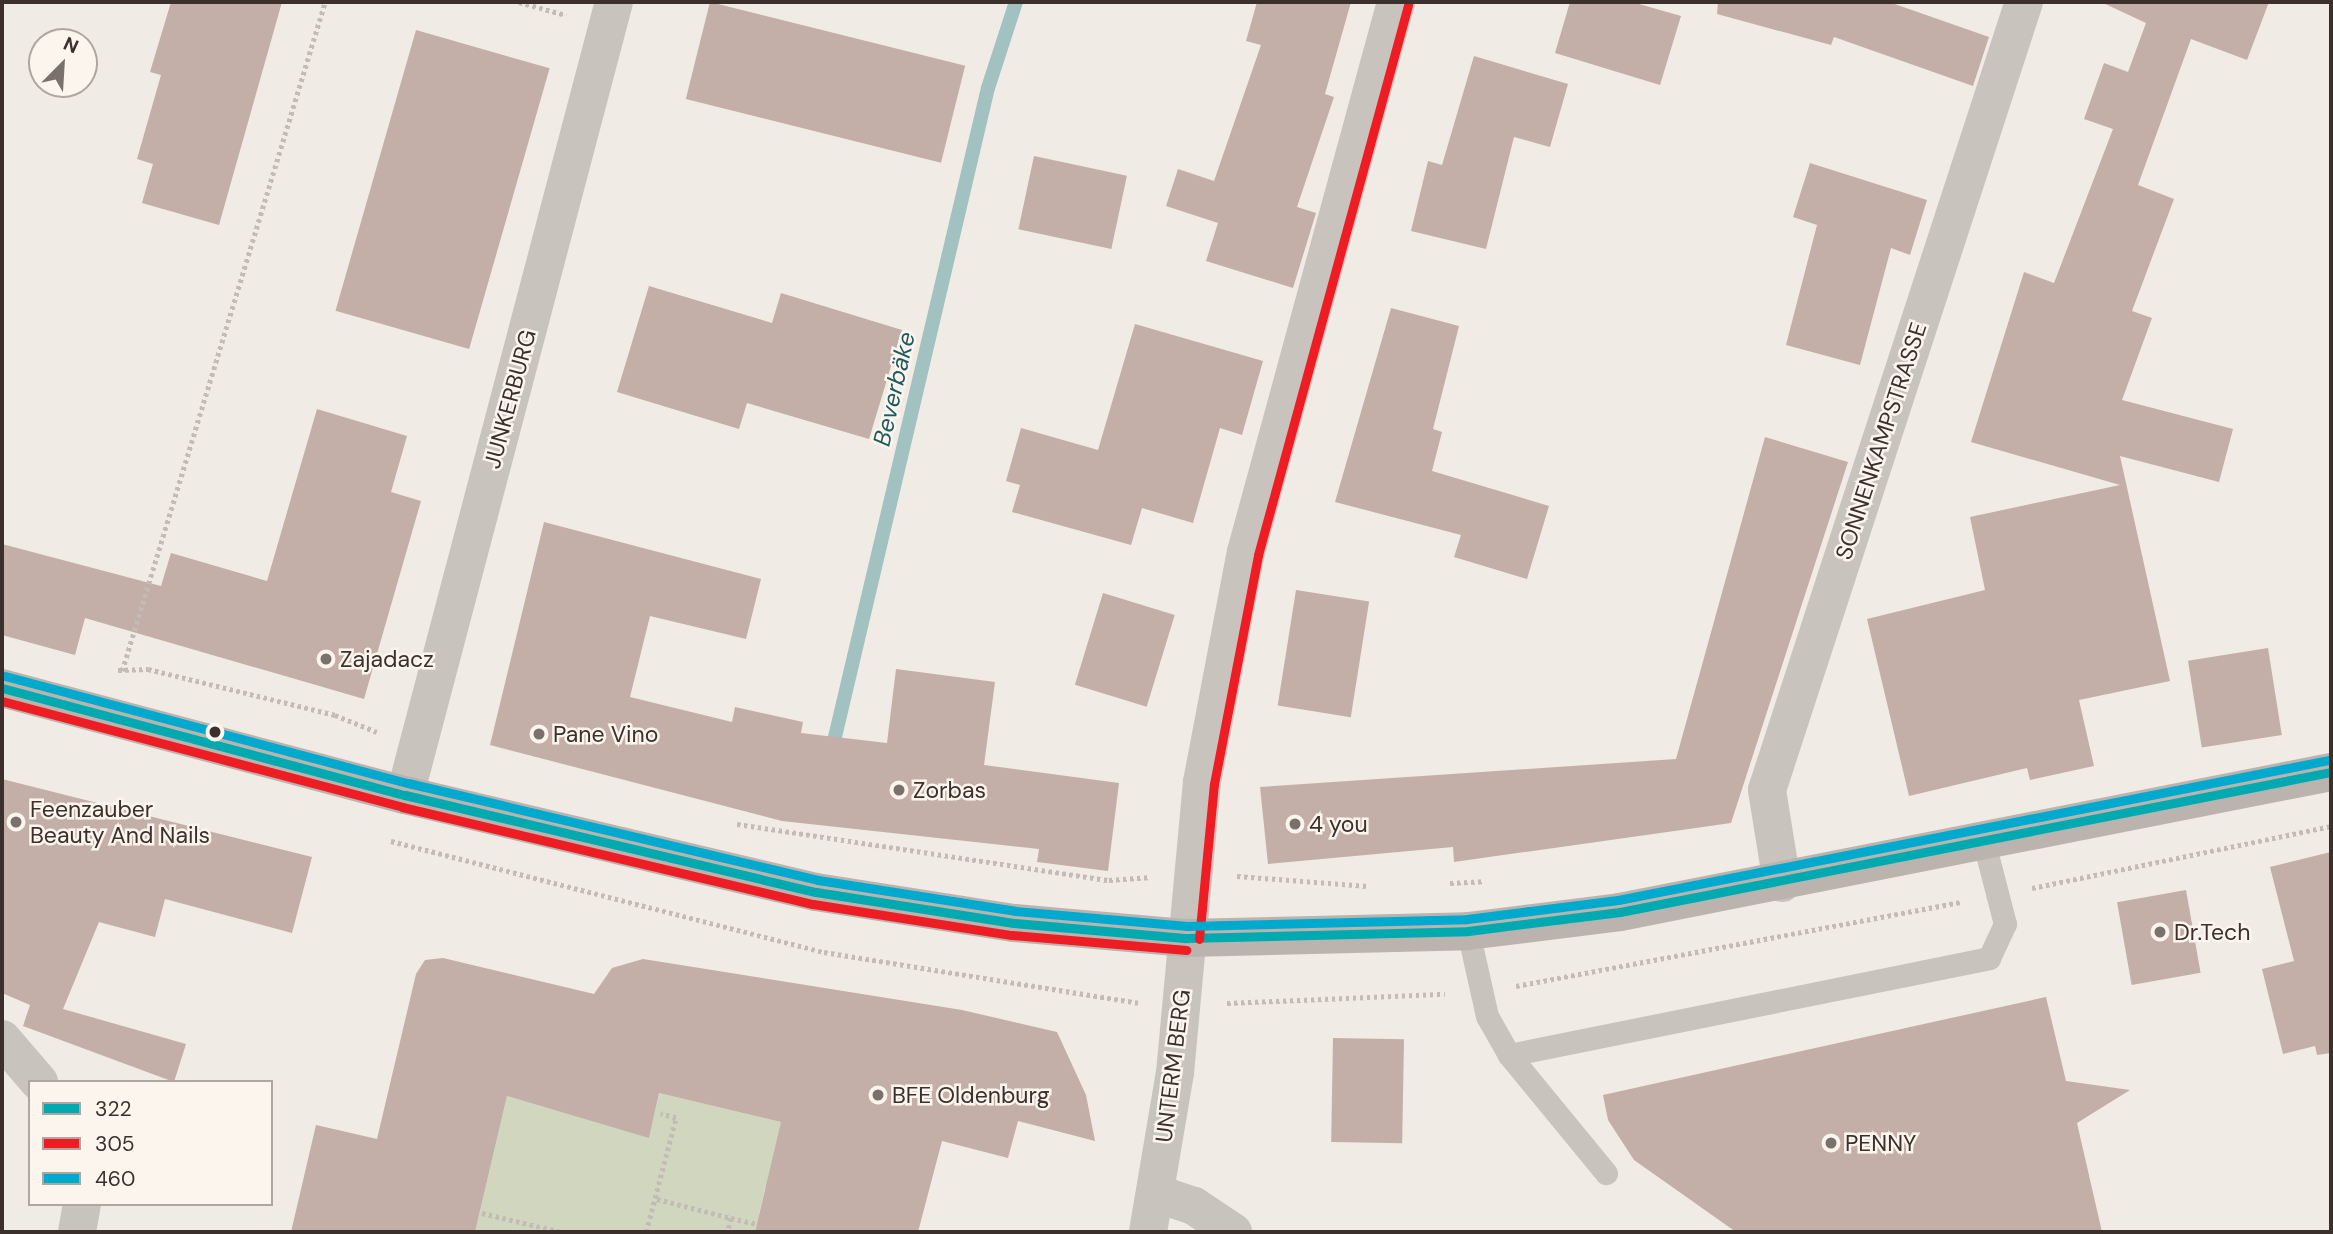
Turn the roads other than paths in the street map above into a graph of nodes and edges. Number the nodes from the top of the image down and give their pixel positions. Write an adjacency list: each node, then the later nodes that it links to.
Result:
1 (614, 2): 6 (street, JUNKERBURG)
2 (1396, 2): 10 (street, UNTERM BERG)
3 (2024, 2): 8 (street, SONNENKAMPSTRASSE)
4 (2, 688): 6 (main road)
5 (2331, 772): 7 (main road)
6 (405, 795): 10 (main road)
7 (1984, 843): 8 (main road); 12 (lane)
8 (1782, 883): 9 (main road)
9 (1468, 932): 10 (main road); 12 (lane)
10 (1186, 938): 15 (street, UNTERM BERG)
11 (2, 1039): 13 (street)
12 (1509, 1055): 14 (lane)
13 (37, 1080)
14 (1606, 1173)
15 (1155, 1193): 18 (street, UNTERM BERG); 19 (street)
16 (82, 1206): 17 (street)
17 (77, 1232)
18 (1148, 1232)
19 (1233, 1232)

